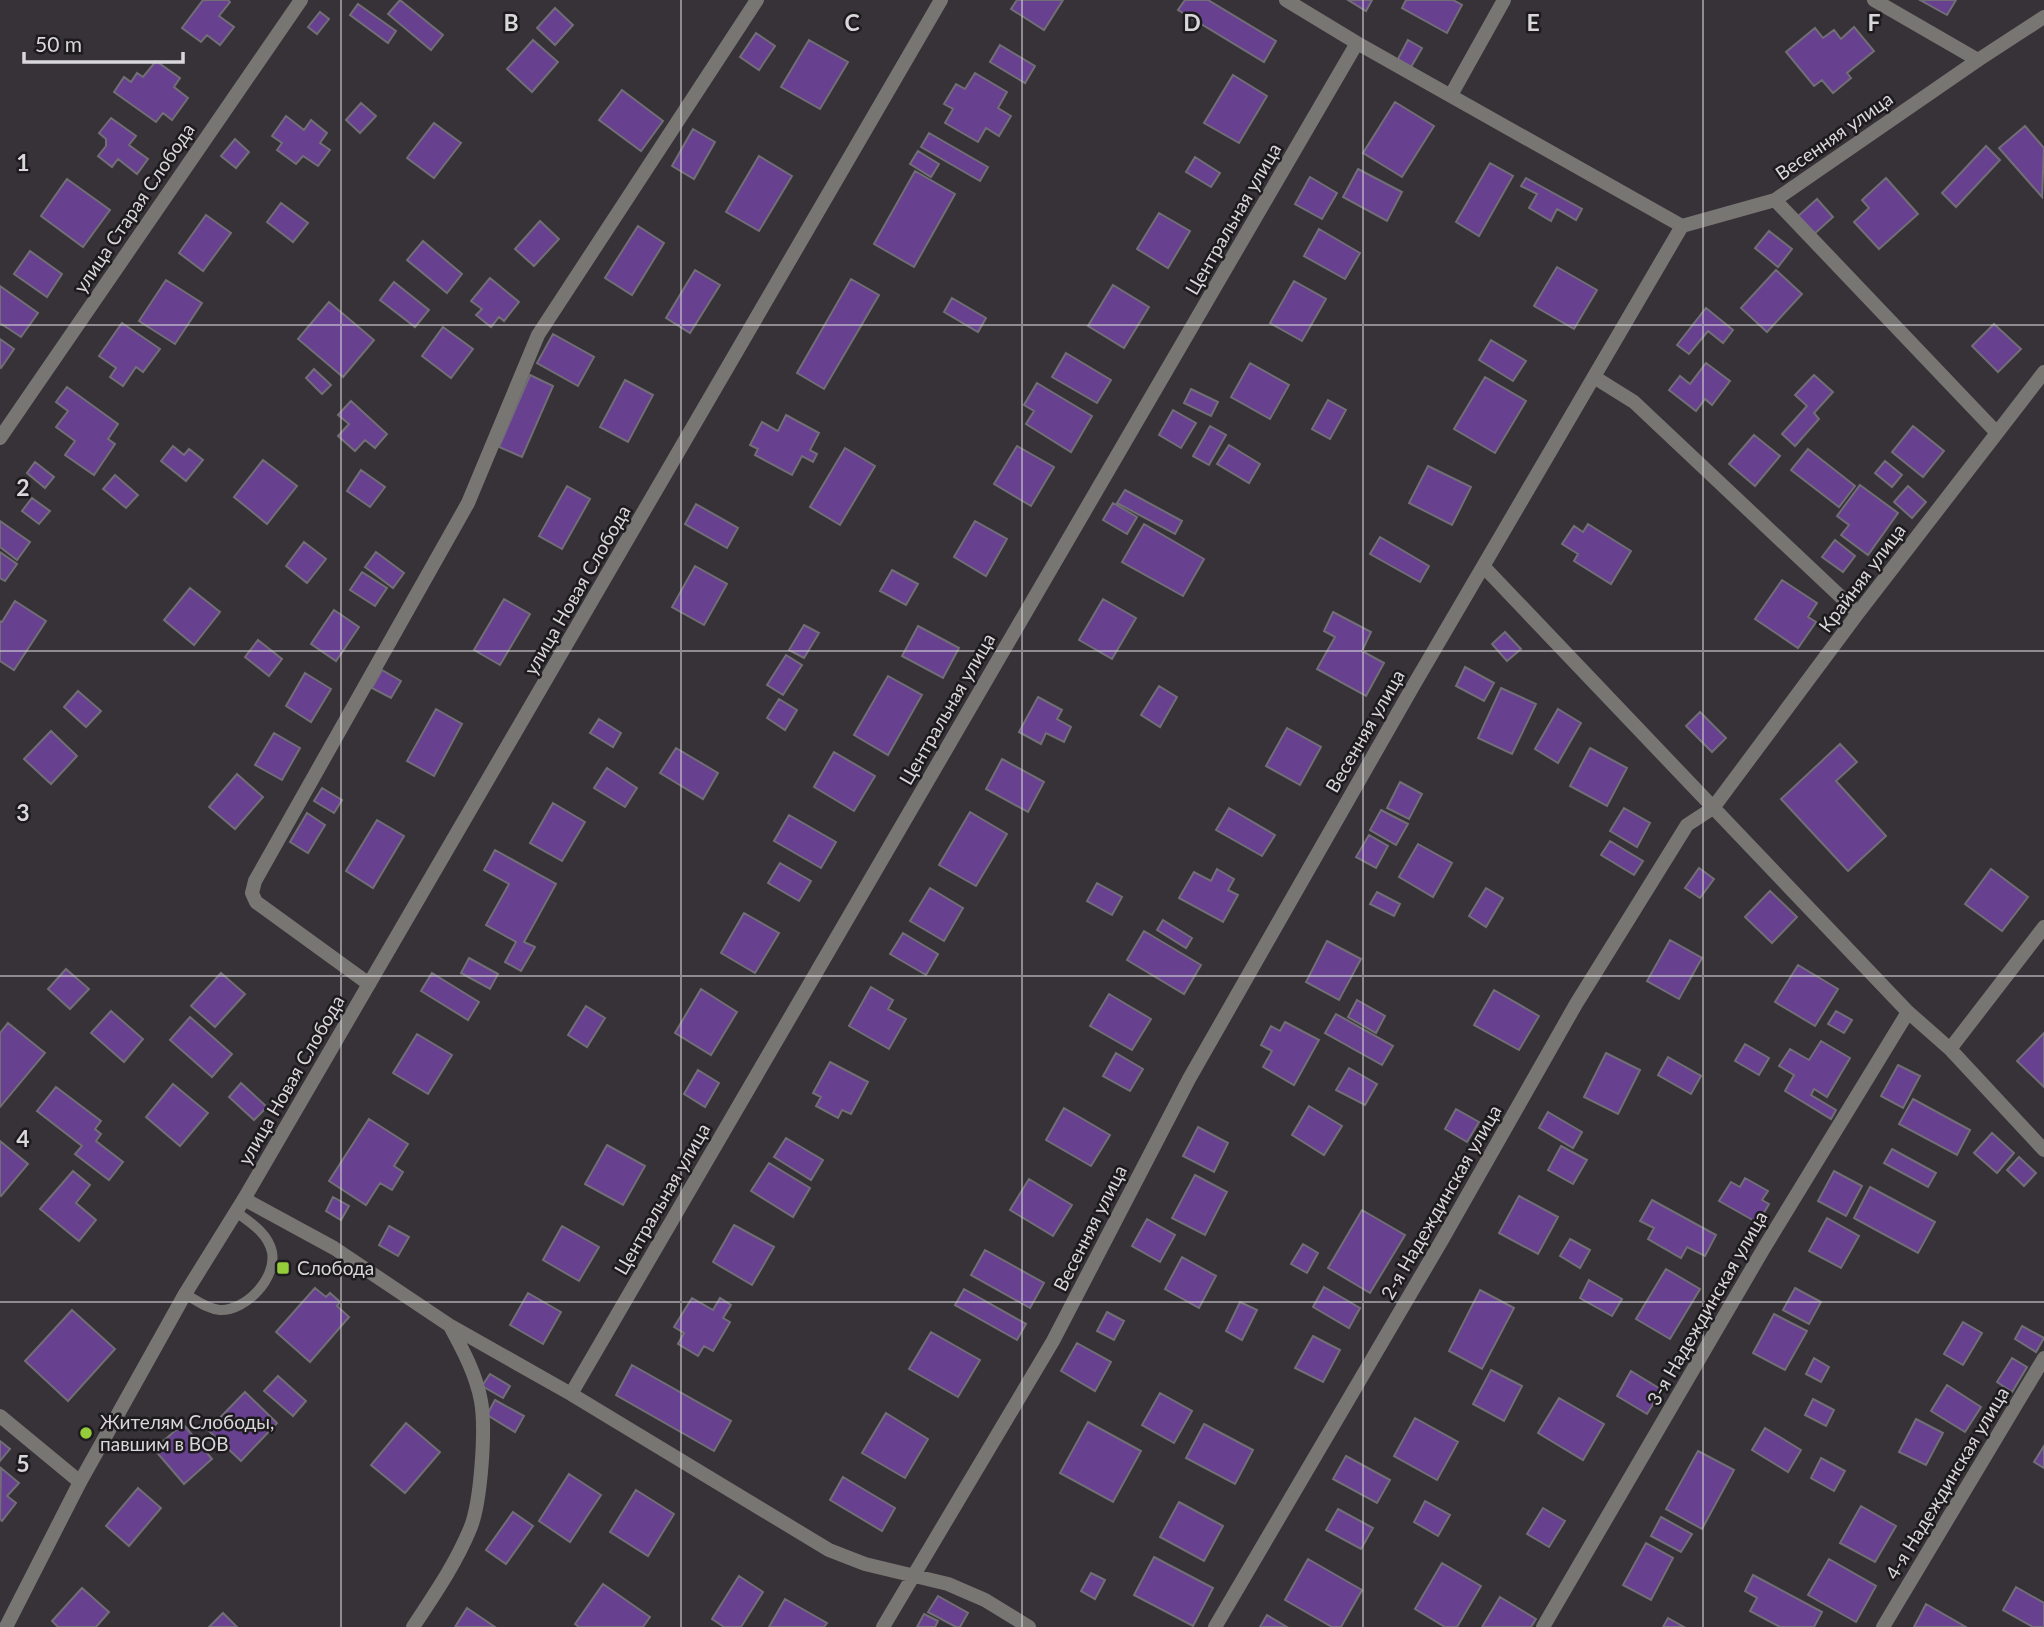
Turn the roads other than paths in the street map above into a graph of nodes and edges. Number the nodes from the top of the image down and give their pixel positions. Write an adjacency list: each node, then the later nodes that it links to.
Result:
1 (301, 0): 16 (street, улица Старая Слобода)
2 (757, 0): 21 (street)
3 (941, 0): 21 (street, улица Новая Слобода)
4 (1286, 0): 8 (street)
5 (1504, 0): 10 (street)
6 (1874, 0): 9 (street)
7 (2044, 17): 9 (street, Весенняя улица)
8 (1357, 43): 10 (street); 30 (street, Центральная улица)
9 (1978, 60): 11 (street, Весенняя улица)
10 (1451, 94): 12 (street)
11 (1775, 200): 12 (street, Весенняя улица); 15 (street)
12 (1682, 226): 14 (street, Весенняя улица)
13 (2044, 372): 15 (street, Крайняя улица)
14 (1594, 377): 17 (street, Весенняя улица); 18 (street)
15 (1997, 433): 18 (street, Крайняя улица)
16 (0, 438)
17 (1483, 567): 19 (street); 33 (street, Весенняя улица)
18 (1858, 614): 19 (street, Крайняя улица)
19 (1713, 808): 22 (street); 38 (street, 2-я Надеждинская улица)
20 (2044, 927): 23 (street)
21 (369, 984): 25 (street, улица Новая Слобода)
22 (1908, 1012): 23 (street); 39 (street, 3-я Надеждинская улица)
23 (1950, 1049): 24 (street)
24 (2044, 1150)
25 (244, 1199): 26 (street, улица Новая Слобода); 28 (street)
26 (236, 1212): 27 (street, улица Новая Слобода); 27 (lane)
27 (185, 1294): 32 (street)
28 (449, 1325): 30 (street); 35 (street)
29 (2044, 1358): 40 (street, 4-я Надеждинская улица)
30 (571, 1394): 33 (street)
31 (0, 1416): 32 (street)
32 (80, 1482): 34 (street)
33 (911, 1576): 36 (street, Весенняя улица); 37 (street)
34 (6, 1627)
35 (412, 1627)
36 (883, 1627)
37 (1029, 1627)
38 (1215, 1627)
39 (1544, 1627)
40 (1883, 1627)

